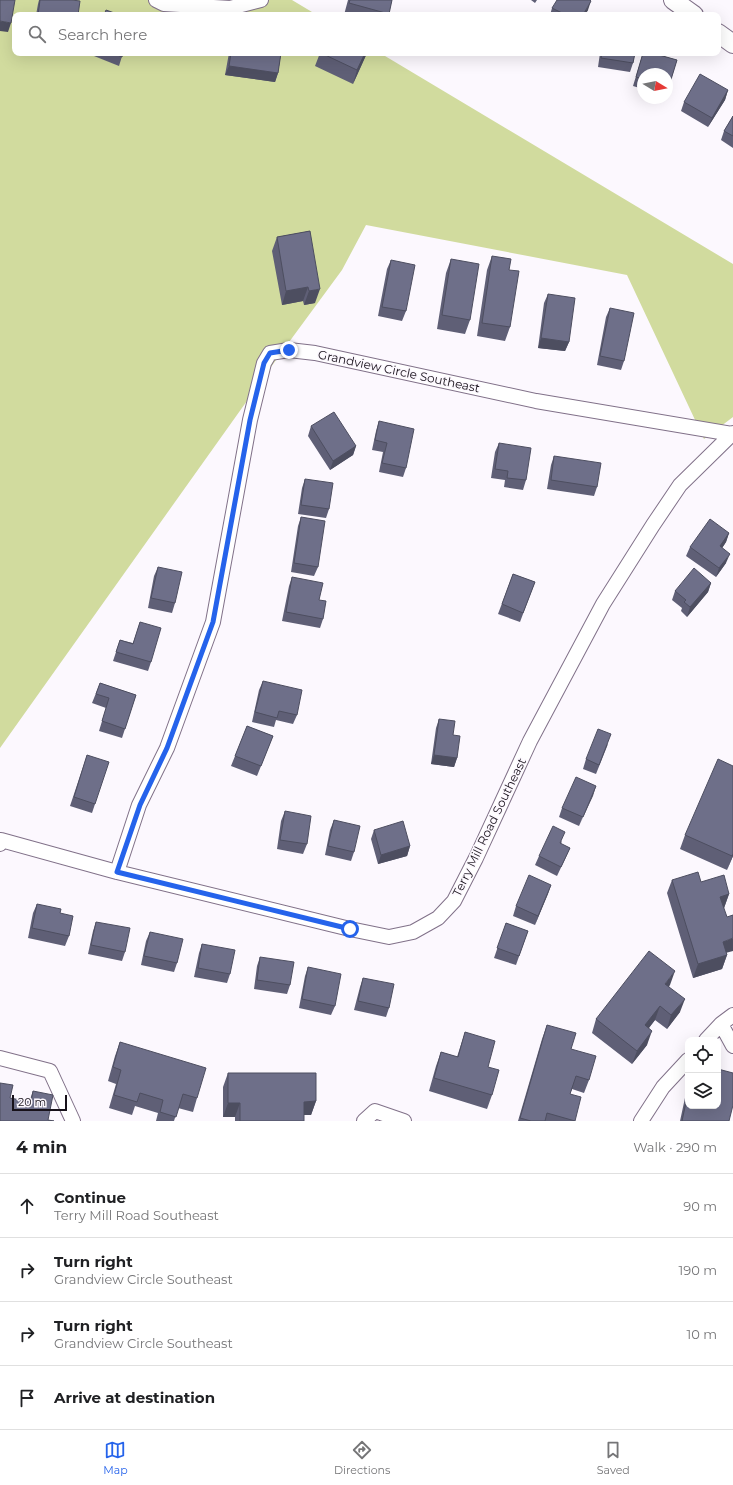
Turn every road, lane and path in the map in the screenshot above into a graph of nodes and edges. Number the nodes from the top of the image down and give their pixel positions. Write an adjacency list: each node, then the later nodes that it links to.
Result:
1 (156, 0): 2 (street)
2 (261, 0)
3 (673, 0): 4 (street)
4 (690, 12)
5 (721, 35): 6 (street)
6 (733, 44)
7 (732, 433): 9 (street, Terry Mill Road Southeast); 9 (street, Grandview Circle Southeast)
8 (0, 844): 9 (street, Terry Mill Road Southeast)
9 (117, 872)
10 (733, 1015): 11 (street)
11 (721, 1024): 12 (street); 13 (street)
12 (709, 1037)
13 (733, 1046)
14 (0, 1058): 16 (street)
15 (685, 1063): 19 (street)
16 (73, 1121)
17 (364, 1121): 18 (street)
18 (404, 1121)
19 (640, 1121)

